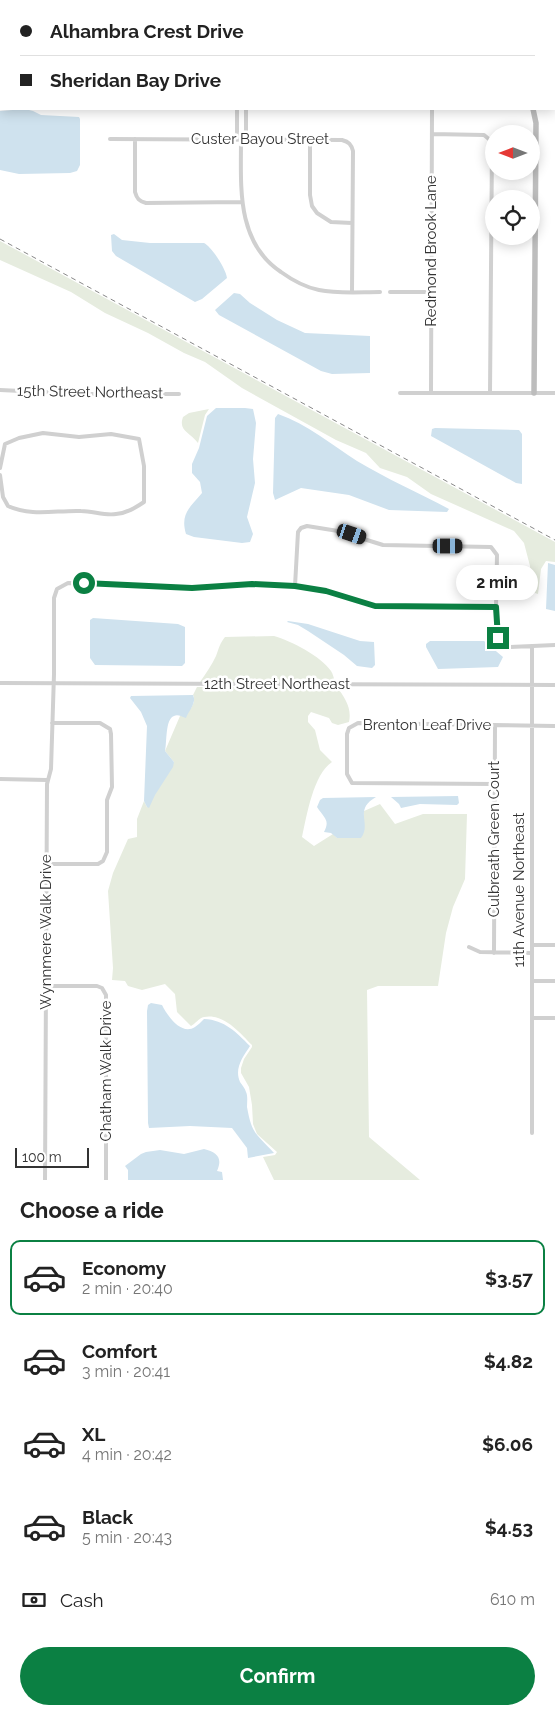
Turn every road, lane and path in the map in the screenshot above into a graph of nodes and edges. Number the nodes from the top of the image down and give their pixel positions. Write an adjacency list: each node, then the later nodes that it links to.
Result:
1 (237, 110): 10 (street)
2 (246, 110): 10 (street)
3 (432, 110): 7 (street, Redmond Brook Lane)
4 (533, 110): 6 (street)
5 (540, 110): 6 (street)
6 (536, 122): 22 (street)
7 (432, 134): 17 (street, Redmond Brook Lane); 21 (street)
8 (110, 139): 9 (street, Custer Bayou Street)
9 (134, 139): 10 (street, Custer Bayou Street); 12 (street)
10 (241, 139): 11 (street, Custer Bayou Street); 12 (street)
11 (310, 140): 13 (street); 13 (street, Custer Bayou Street)
12 (241, 202): 14 (street)
13 (352, 222): 14 (street, Custer Bayou Street)
14 (352, 292): 15 (street)
15 (380, 292)
16 (390, 292): 17 (street)
17 (431, 292): 20 (street, Redmond Brook Lane)
18 (0, 390): 24 (street, 15th Street Northeast)
19 (400, 393): 20 (street)
20 (431, 393): 21 (street)
21 (490, 393): 22 (street)
22 (534, 393): 23 (street)
23 (555, 393)
24 (179, 394)
25 (0, 468): 26 (street)
26 (0, 475)
27 (295, 586): 28 (street); 28 (street); 32 (street, Wynnmere Walk Drive)
28 (496, 607): 30 (street)
29 (555, 645): 30 (street)
30 (532, 646): 33 (street, 11th Avenue Northeast)
31 (0, 683): 32 (street, 12th Street Northeast)
32 (53, 684): 33 (street, 12th Street Northeast); 35 (street, Wynnmere Walk Drive)
33 (532, 685): 34 (street, 12th Street Northeast); 37 (street, 11th Avenue Northeast)
34 (555, 685)
35 (52, 723): 40 (street, Wynnmere Walk Drive); 42 (street)
36 (495, 725): 37 (street, Brenton Leaf Drive); 41 (street, Culbreath Green Court); 41 (street, Brenton Leaf Drive)
37 (532, 726): 38 (street, Brenton Leaf Drive); 43 (street, 11th Avenue Northeast)
38 (555, 726)
39 (0, 779): 40 (street)
40 (48, 780): 42 (street, Wynnmere Walk Drive)
41 (494, 784): 46 (street, Culbreath Green Court)
42 (46, 864): 50 (street, Wynnmere Walk Drive)
43 (532, 945): 44 (street); 47 (street, 11th Avenue Northeast)
44 (555, 946)
45 (469, 947): 46 (street)
46 (494, 953): 47 (street)
47 (532, 953): 48 (street, 11th Avenue Northeast)
48 (532, 981): 49 (street); 51 (street, 11th Avenue Northeast)
49 (555, 981)
50 (46, 986): 54 (street, Wynnmere Walk Drive); 55 (street, Chatham Walk Drive)
51 (532, 1018): 52 (street); 53 (street, 11th Avenue Northeast)
52 (555, 1018)
53 (532, 1133)
54 (45, 1180)
55 (106, 1180)

